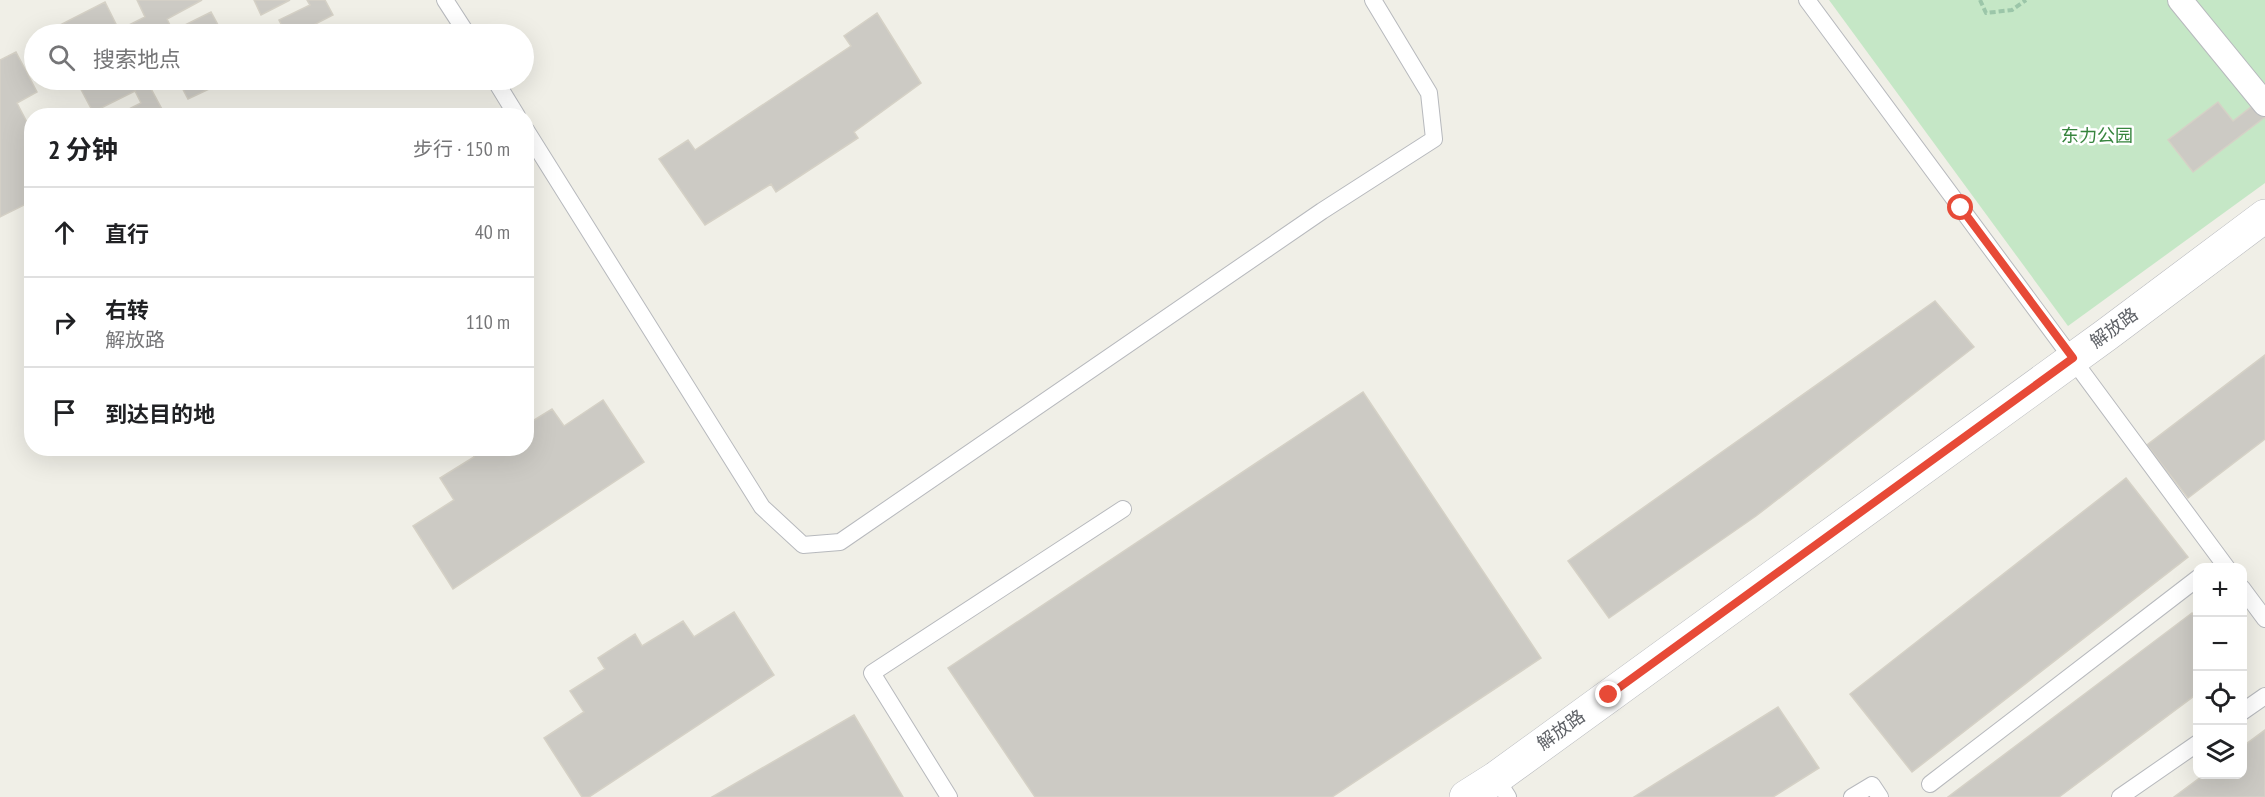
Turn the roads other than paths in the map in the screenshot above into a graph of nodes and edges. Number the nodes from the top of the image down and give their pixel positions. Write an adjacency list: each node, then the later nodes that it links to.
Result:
1 (445, 0): 5 (lane)
2 (1373, 0): 9 (lane)
3 (1807, 0): 11 (lane)
4 (2180, 0): 7 (street)
5 (461, 24)
6 (501, 90): 8 (lane)
7 (2265, 104)
8 (512, 108)
9 (534, 143)
10 (2265, 216): 11 (street, 解放路)
11 (2073, 358): 13 (lane); 21 (street, 解放路)
12 (1123, 509): 22 (lane)
13 (2219, 563)
14 (2193, 582): 20 (lane)
15 (2247, 595): 16 (lane)
16 (2265, 619)
17 (2265, 696): 18 (lane)
18 (2247, 709)
19 (2193, 746): 26 (lane)
20 (1930, 784)
21 (1502, 787): 23 (street, 解放路)
22 (950, 797)
23 (1466, 797)
24 (1852, 797): 25 (lane)
25 (1880, 797)
26 (2120, 797)

